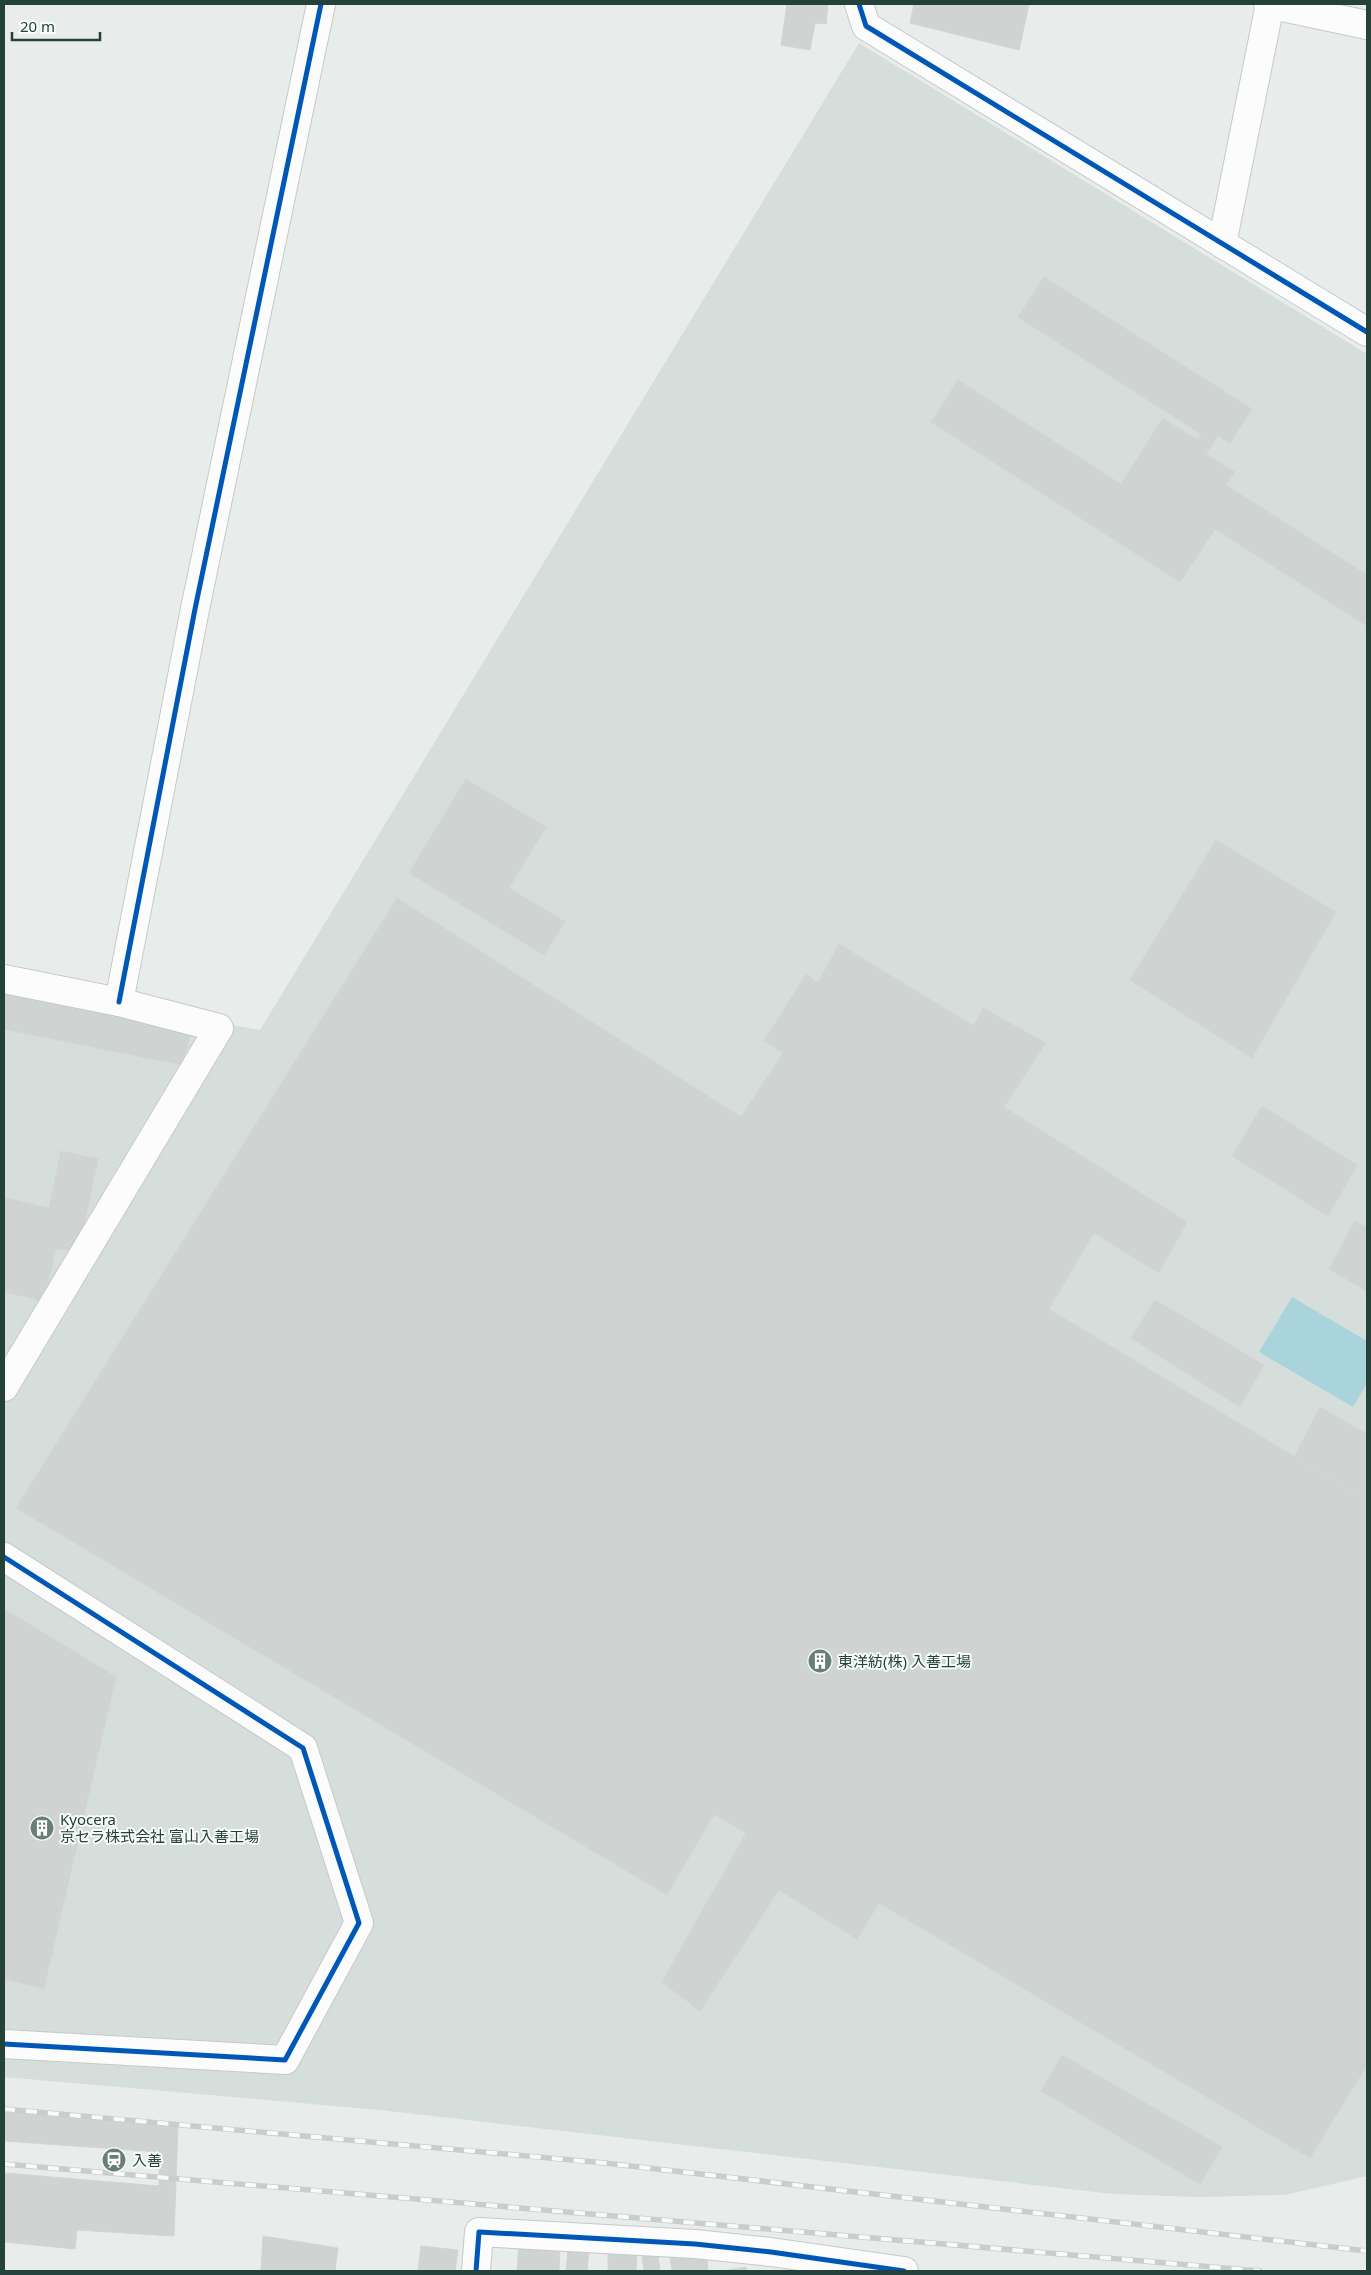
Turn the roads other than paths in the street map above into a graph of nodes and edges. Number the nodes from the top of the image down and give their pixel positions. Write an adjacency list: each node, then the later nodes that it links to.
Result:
1 (321, 4): 8 (street)
2 (859, 4): 5 (street)
3 (1269, 4): 4 (street); 5 (street)
4 (1367, 24)
5 (1222, 244): 6 (street)
6 (1367, 332)
7 (4, 979): 8 (street)
8 (119, 1002): 9 (street)
9 (4, 1387)
10 (4, 1557): 11 (street)
11 (4, 2044)
12 (825, 2265): 13 (street); 14 (street)
13 (476, 2271)
14 (904, 2271)

